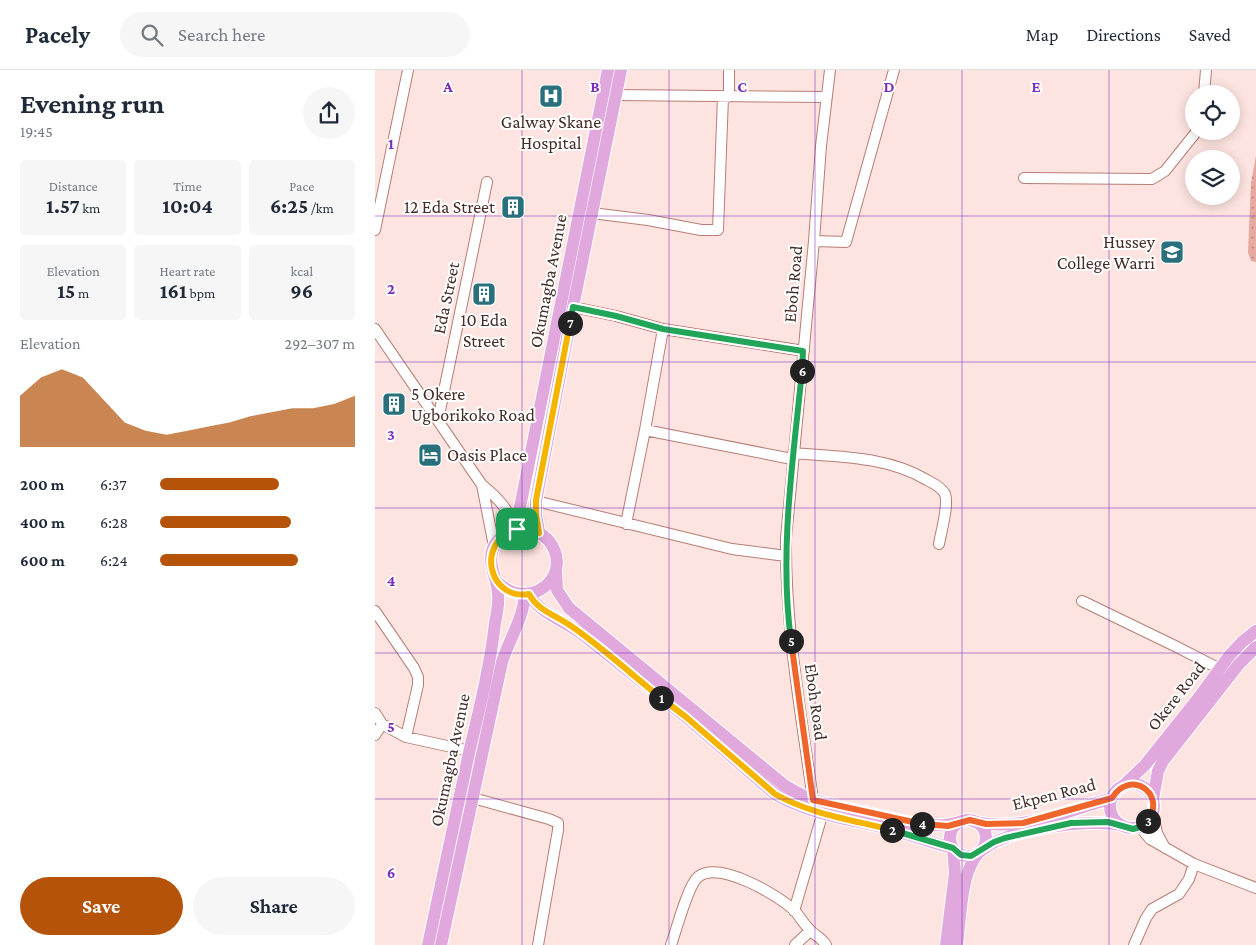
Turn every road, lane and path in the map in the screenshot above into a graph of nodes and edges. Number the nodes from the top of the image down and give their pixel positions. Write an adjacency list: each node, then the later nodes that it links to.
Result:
1 (408, 70): 16 (street)
2 (608, 70): 28 (main road, Okumagba Avenue)
3 (621, 70): 9 (main road, Okumagba Avenue)
4 (729, 70): 10 (street)
5 (829, 70): 11 (street, Eboh Road)
6 (895, 70): 17 (street)
7 (1206, 70): 8 (street)
8 (1204, 85)
9 (616, 95): 10 (street); 15 (main road, Okumagba Avenue)
10 (726, 97): 11 (street); 15 (street)
11 (827, 98): 17 (street, Eboh Road)
12 (1190, 140): 13 (street)
13 (1024, 178)
14 (487, 182): 22 (street, Eda Street)
15 (592, 213): 18 (main road, Okumagba Avenue)
16 (375, 230)
17 (814, 241): 21 (street, Eboh Road)
18 (573, 307): 20 (street); 26 (main road, Okumagba Avenue)
19 (375, 328): 22 (street)
20 (663, 329): 21 (street); 23 (street)
21 (803, 351): 24 (street, Eboh Road)
22 (438, 420): 25 (street)
23 (645, 430): 24 (street); 27 (street)
24 (793, 456): 30 (street); 32 (street, Eboh Road)
25 (482, 485): 28 (street); 31 (street)
26 (536, 500): 27 (street); 29 (main road, Okumagba Avenue)
27 (626, 524): 32 (street)
28 (516, 530): 29 (main road); 31 (main road)
29 (539, 533): 33 (main road)
30 (939, 544)
31 (494, 546): 34 (main road)
32 (786, 556): 50 (street, Eboh Road)
33 (556, 568): 35 (main road); 50 (main road)
34 (496, 581): 35 (main road); 45 (main road, Okumagba Avenue)
35 (527, 594): 47 (main road, Okumagba Avenue); 51 (main road)
36 (1082, 601): 40 (street)
37 (375, 611): 44 (street)
38 (1256, 631): 40 (main road, Okere Road)
39 (1256, 646): 49 (main road, Okere Road)
40 (1220, 668): 46 (main road, Okere Road)
41 (375, 714): 42 (street)
42 (382, 724): 43 (street); 44 (street)
43 (375, 735)
44 (407, 737): 45 (street)
45 (469, 751): 64 (main road, Okumagba Avenue)
46 (1124, 785): 48 (main road); 49 (main road)
47 (473, 798): 65 (main road, Okumagba Avenue); 66 (street)
48 (1112, 798): 54 (main road, Ekpen Road); 55 (main road)
49 (1153, 799): 52 (main road)
50 (813, 800): 53 (main road)
51 (823, 812): 57 (main road); 62 (street)
52 (1153, 814): 56 (main road); 58 (street)
53 (960, 822): 54 (main road); 57 (main road)
54 (975, 822): 59 (main road)
55 (1120, 825): 56 (main road); 59 (main road, Ekpen Road)
56 (1140, 827): 58 (street)
57 (953, 848): 59 (main road); 70 (main road)
58 (1166, 848): 60 (street)
59 (981, 851): 71 (main road)
60 (1194, 864): 61 (street); 72 (street)
61 (1256, 888)
62 (794, 911): 63 (street); 67 (street)
63 (810, 931): 68 (street); 69 (street)
64 (428, 945)
65 (441, 945)
66 (538, 945)
67 (671, 945)
68 (795, 945)
69 (826, 945)
70 (946, 945)
71 (957, 945)
72 (1134, 945)

